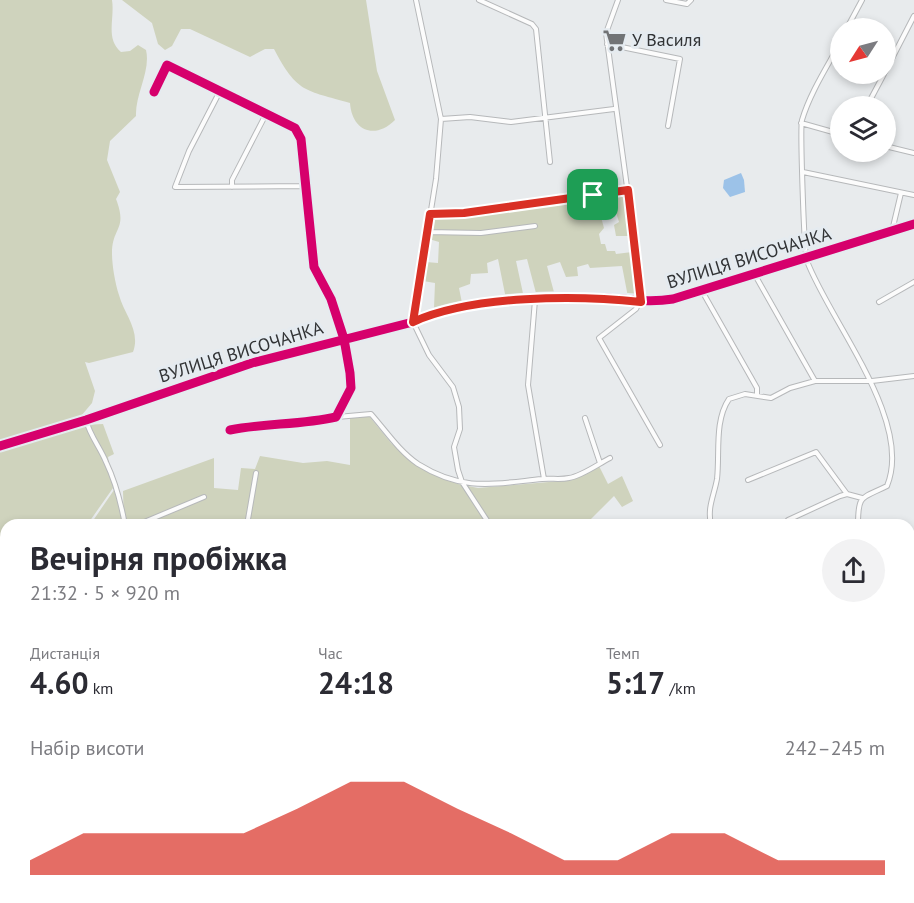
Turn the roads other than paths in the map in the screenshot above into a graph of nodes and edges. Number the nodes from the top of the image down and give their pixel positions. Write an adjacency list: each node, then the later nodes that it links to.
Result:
1 (416, 0): 17 (street)
2 (479, 0): 16 (street)
3 (618, 0): 9 (street)
4 (666, 0): 5 (street)
5 (691, 0)
6 (862, 0): 8 (street)
7 (914, 16): 10 (street)
8 (852, 18)
9 (607, 44): 14 (street); 19 (street)
10 (896, 50)
11 (830, 64): 18 (street)
12 (220, 91): 13 (street); 15 (street); 26 (street)
13 (154, 92)
14 (614, 109): 16 (street); 27 (street)
15 (266, 114): 25 (street); 26 (street)
16 (545, 117): 17 (street); 23 (street)
17 (441, 119): 30 (street)
18 (801, 123): 20 (street); 24 (street)
19 (668, 126)
20 (830, 131)
21 (896, 148): 22 (street)
22 (914, 152)
23 (550, 162)
24 (803, 172): 28 (street); 35 (street)
25 (306, 186): 26 (street); 43 (street)
26 (232, 187)
27 (628, 190): 30 (street); 40 (street)
28 (901, 193): 29 (street); 33 (street)
29 (914, 195)
30 (430, 214): 34 (street)
31 (535, 226): 34 (street)
32 (913, 226): 33 (street, ВУЛИЦЯ ВИСОЧАНКА)
33 (892, 231): 35 (street, ВУЛИЦЯ ВИСОЧАНКА)
34 (428, 232): 42 (street)
35 (806, 259): 36 (street, ВУЛИЦЯ ВИСОЧАНКА); 46 (street)
36 (755, 275): 38 (street, ВУЛИЦЯ ВИСОЧАНКА); 45 (street)
37 (914, 282): 41 (street)
38 (702, 291): 40 (street, ВУЛИЦЯ ВИСОЧАНКА); 47 (street)
39 (535, 300): 40 (street, ВУЛИЦЯ ВИСОЧАНКА); 42 (street, ВУЛИЦЯ ВИСОЧАНКА); 58 (street)
40 (641, 302): 53 (street)
41 (879, 302)
42 (413, 322): 43 (street, ВУЛИЦЯ ВИСОЧАНКА); 60 (street)
43 (344, 339): 48 (street, ВУЛИЦЯ ВИСОЧАНКА); 49 (street)
44 (914, 376): 46 (street)
45 (814, 381): 46 (street); 47 (street)
46 (872, 381): 63 (street)
47 (757, 394): 68 (street)
48 (99, 415): 51 (street, ВУЛИЦЯ ВИСОЧАНКА)
49 (336, 417): 52 (street); 60 (street)
50 (585, 418): 56 (street)
51 (86, 420): 54 (street, ВУЛИЦЯ ВИСОЧАНКА); 64 (street)
52 (230, 430)
53 (660, 445)
54 (0, 446)
55 (610, 458): 56 (street)
56 (600, 463): 58 (street)
57 (256, 473): 66 (street)
58 (544, 479): 60 (street)
59 (748, 480): 61 (street)
60 (462, 482): 67 (street)
61 (847, 494): 63 (street); 69 (street)
62 (204, 497): 65 (street)
63 (861, 498): 70 (street)
64 (124, 519)
65 (151, 519)
66 (248, 519)
67 (486, 519)
68 (710, 519)
69 (790, 519)
70 (858, 519)

